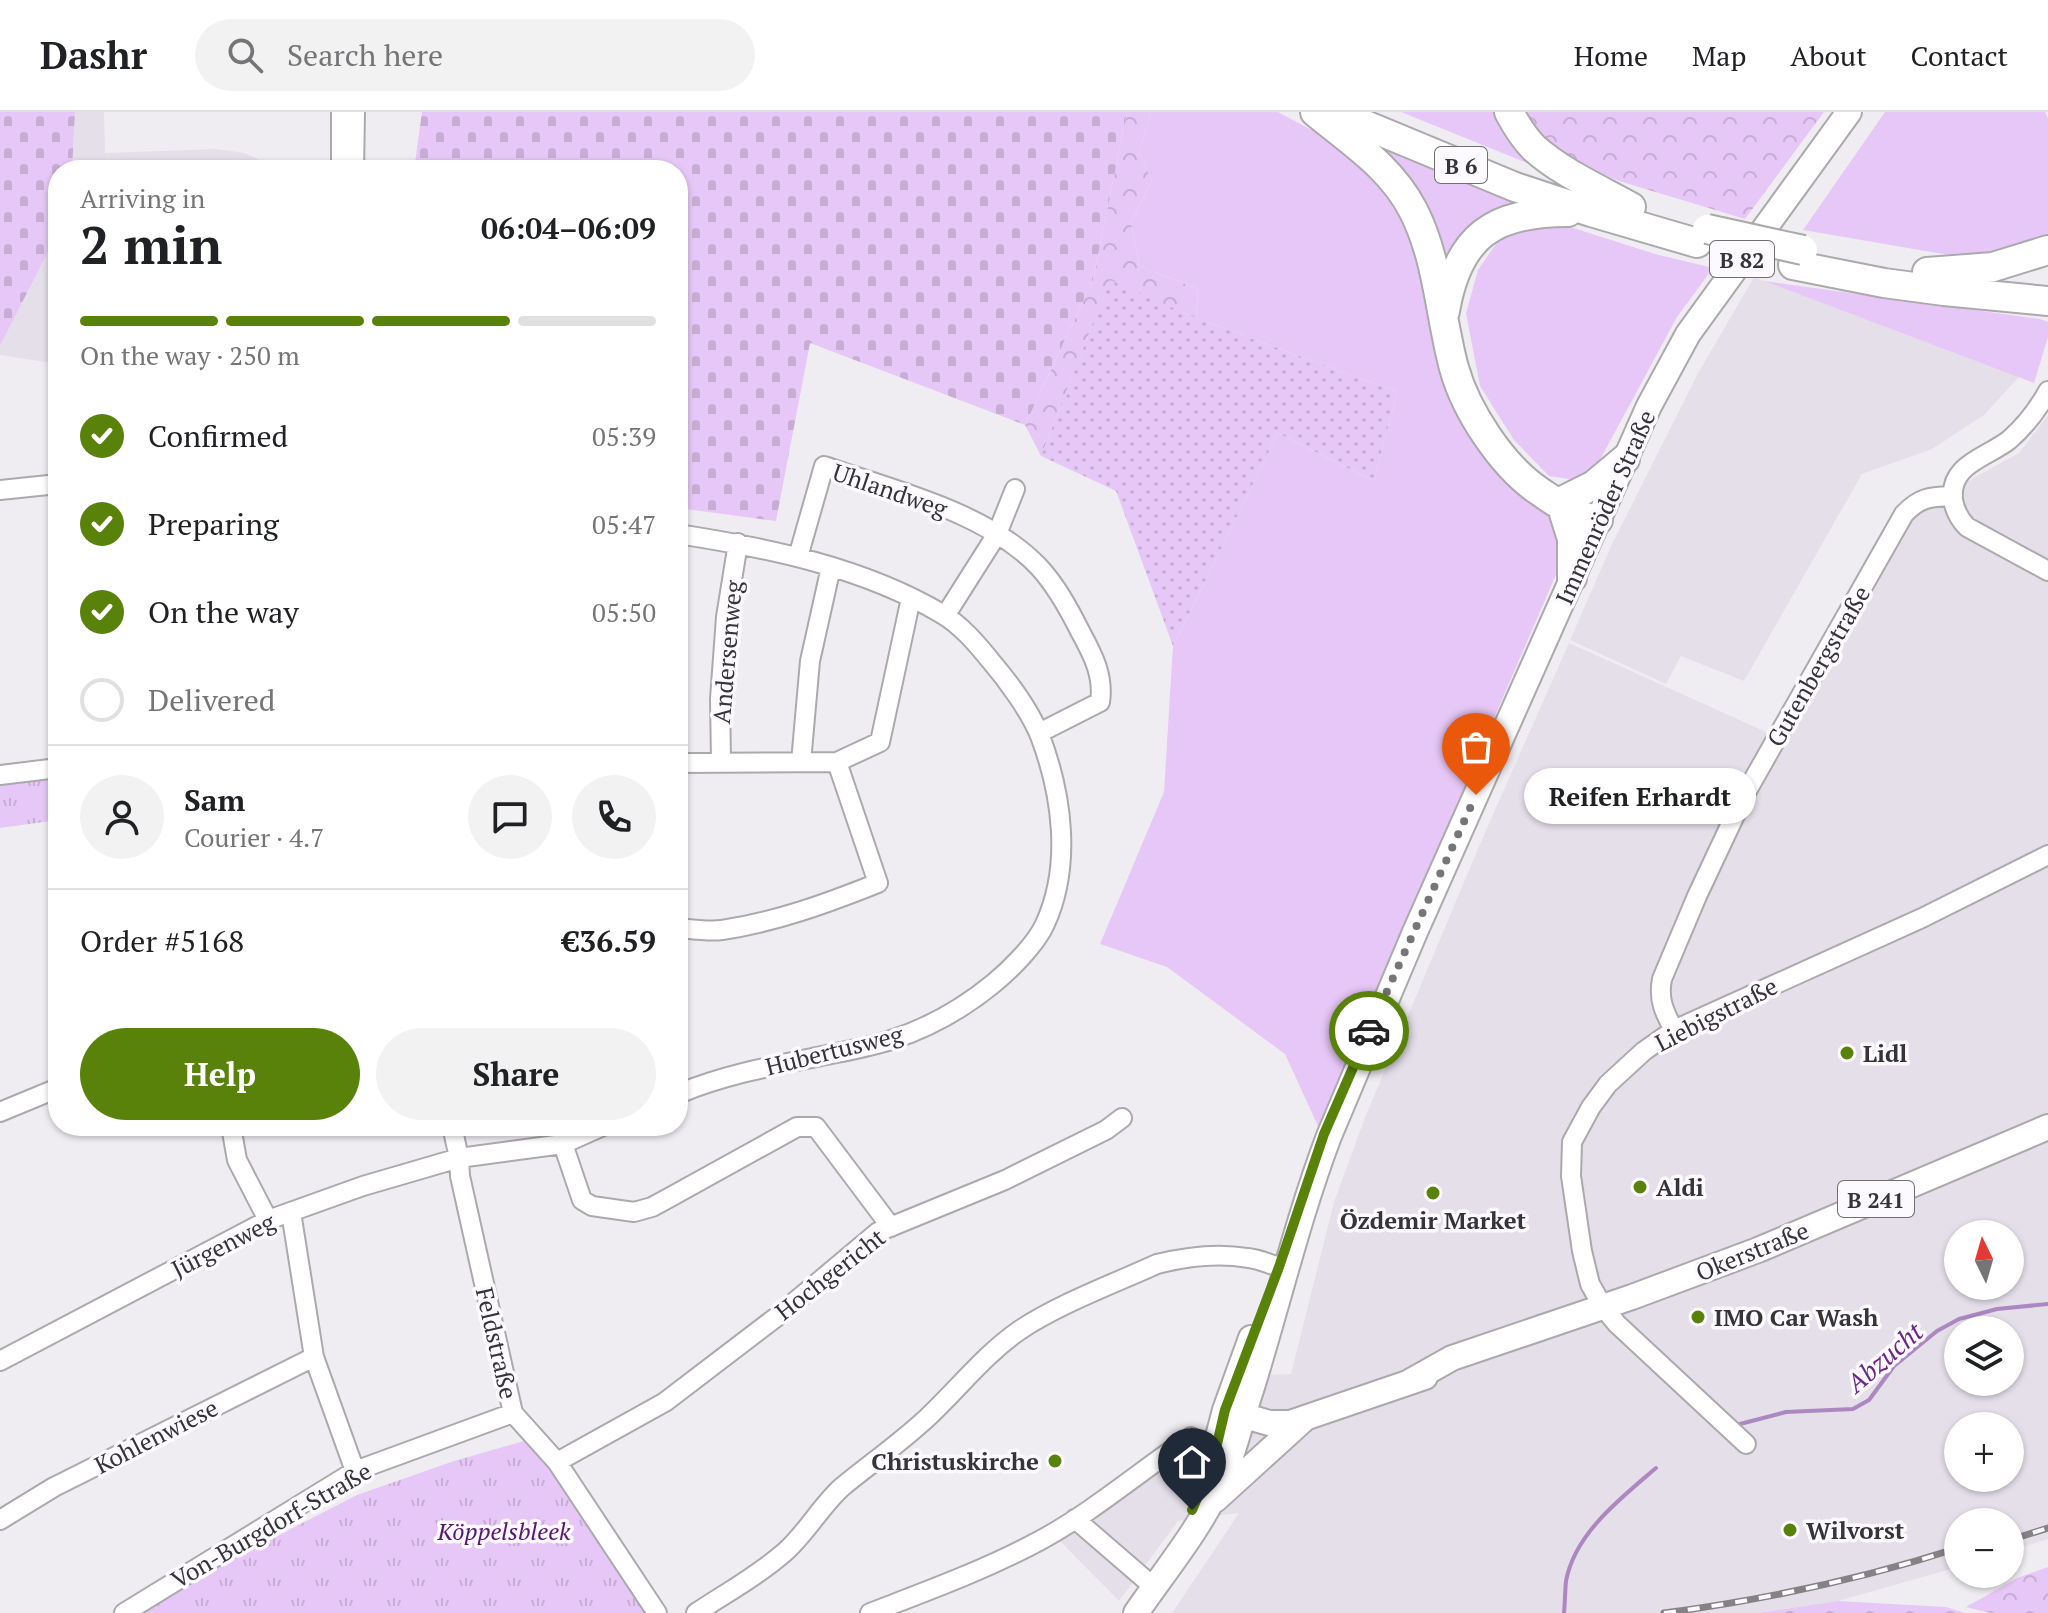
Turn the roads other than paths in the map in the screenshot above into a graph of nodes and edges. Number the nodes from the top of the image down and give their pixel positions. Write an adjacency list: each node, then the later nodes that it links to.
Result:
1 (341, 112): 8 (street)
2 (355, 112): 9 (street)
3 (1315, 112): 18 (highway)
4 (1334, 112): 11 (highway, B 6)
5 (1374, 112): 10 (highway, B 6)
6 (1509, 112): 10 (highway, B 6)
7 (1849, 112): 20 (main road, Immenröder Straße / B 82)
8 (341, 160)
9 (354, 160)
10 (1631, 207): 12 (highway, B 6)
11 (1591, 212): 12 (highway, B 6); 18 (highway)
12 (1702, 236): 14 (highway, B 6, bridge)
13 (2048, 250): 15 (highway)
14 (1798, 258): 15 (highway, B 6); 17 (highway, B 6)
15 (1927, 272): 16 (highway, B 6)
16 (2048, 286)
17 (2048, 301)
18 (1444, 315): 25 (highway)
19 (2048, 391): 24 (street)
20 (1625, 459): 25 (highway); 26 (main road, Immenröder Straße / B 82)
21 (48, 485): 23 (street)
22 (1015, 489): 27 (street)
23 (0, 490)
24 (1953, 496): 32 (street); 46 (street, Gutenbergstraße)
25 (1557, 501): 26 (highway); 33 (highway)
26 (1598, 520): 33 (main road, Immenröder Straße / B 82)
27 (997, 534): 30 (street, Uhlandweg); 35 (street); 36 (street, Uhlandweg)
28 (688, 536): 29 (street, Hubertusweg)
29 (738, 543): 30 (street, Hubertusweg); 37 (street, Andersenweg)
30 (798, 557): 31 (street, Hubertusweg)
31 (831, 567): 34 (street, Hubertusweg); 38 (street)
32 (2048, 571)
33 (1572, 578): 45 (main road, Immenröder Straße / B 82)
34 (911, 598): 35 (street, Hubertusweg); 39 (street)
35 (945, 616): 36 (street, Hubertusweg)
36 (1039, 733): 47 (street, Hubertusweg)
37 (721, 761): 38 (street); 40 (street)
38 (801, 762): 39 (street)
39 (837, 762): 44 (street)
40 (688, 763)
41 (48, 769): 42 (street)
42 (0, 775)
43 (2048, 855): 46 (street, Liebigstraße)
44 (688, 928)
45 (1415, 932): 60 (main road, Immenröder Straße / B 82); 65 (main road, Immenröder Straße / B 82)
46 (1674, 1030): 61 (street, Liebigstraße)
47 (688, 1090)
48 (48, 1092): 49 (street)
49 (0, 1112)
50 (1122, 1118): 59 (street, Hochgericht)
51 (2048, 1127): 61 (main road, Okerstraße / B 241)
52 (233, 1136): 58 (street)
53 (454, 1136): 56 (street, Feldstraße)
54 (581, 1136): 55 (street)
55 (563, 1144): 56 (street); 59 (street)
56 (459, 1158): 57 (street, Jürgenweg); 64 (street, Feldstraße)
57 (291, 1212): 58 (street, Jürgenweg); 62 (street)
58 (268, 1220): 63 (street, Jürgenweg)
59 (891, 1227): 69 (street, Hochgericht)
60 (1279, 1267): 65 (main road, Immenröder Straße / B 82); 77 (street)
61 (1603, 1307): 66 (main road, Okerstraße / B 82); 68 (street, Liebigstraße)
62 (314, 1357): 70 (street); 73 (street, Kohlenwiese)
63 (0, 1361)
64 (513, 1413): 69 (street, Feldstraße); 70 (street, Von-Burgdorf-Straße)
65 (1232, 1413): 66 (main road, Okerstraße / B 82); 71 (main road, B 82); 74 (main road, B 82)
66 (1307, 1418): 71 (main road, B 82)
67 (1191, 1437): 72 (street)
68 (1746, 1444)
69 (557, 1462): 76 (street, Feldstraße)
70 (355, 1471): 75 (street, Von-Burgdorf-Straße)
71 (1207, 1507): 80 (main road, B 82)
72 (1075, 1519): 74 (street); 78 (street)
73 (0, 1520)
74 (1148, 1582): 79 (main road, B 82)
75 (124, 1613)
76 (657, 1613)
77 (696, 1613)
78 (870, 1613)
79 (1127, 1613)
80 (1136, 1613)

